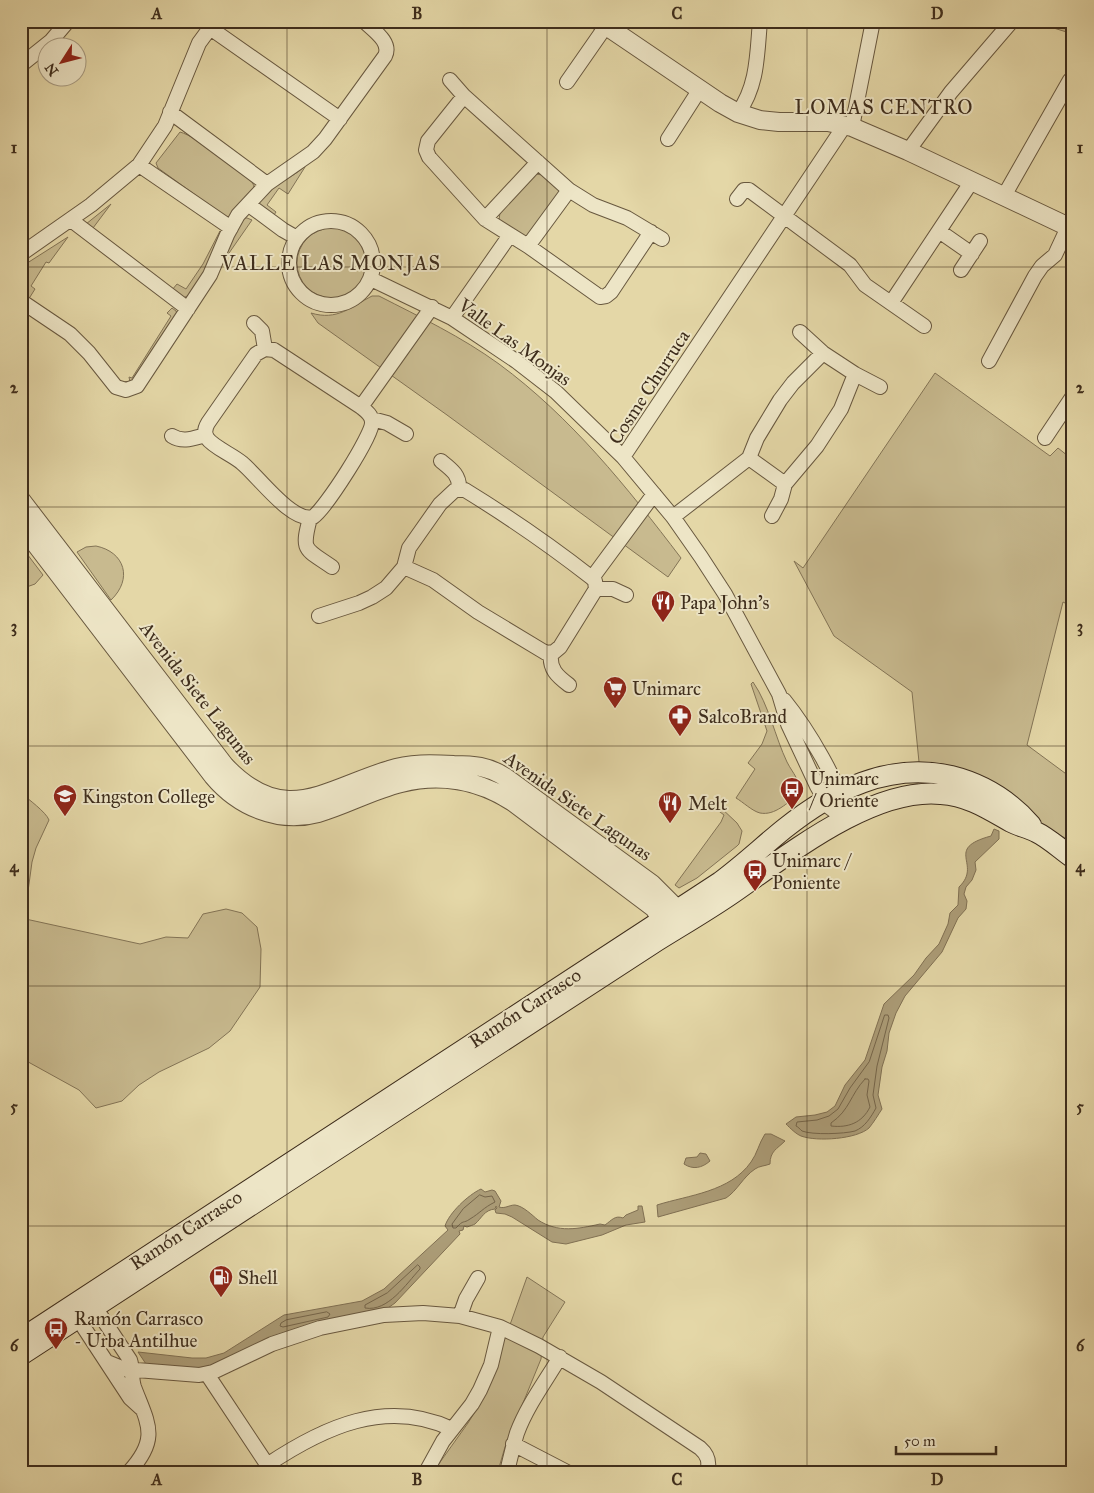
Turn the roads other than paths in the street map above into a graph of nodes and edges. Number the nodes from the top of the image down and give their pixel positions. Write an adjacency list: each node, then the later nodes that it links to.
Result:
1 (68, 21): 8 (street)
2 (364, 21): 16 (street)
3 (760, 21): 15 (street)
4 (873, 21): 17 (street, Cosme Churruca)
5 (1012, 21): 19 (street)
6 (602, 24): 11 (street); 12 (street)
7 (215, 25): 14 (street); 16 (street)
8 (21, 65)
9 (450, 80): 13 (street)
10 (1070, 80): 25 (street)
11 (567, 82)
12 (700, 89): 15 (street); 18 (street)
13 (464, 96): 20 (street); 29 (street)
14 (170, 112): 21 (street); 23 (street)
15 (738, 113): 17 (street)
16 (340, 119): 23 (street)
17 (849, 126): 19 (street); 28 (street, Cosme Churruca)
18 (668, 139)
19 (908, 151): 22 (street)
20 (538, 162): 24 (street); 29 (street)
21 (140, 165): 30 (street); 31 (street)
22 (972, 181): 25 (street); 33 (street)
23 (267, 184): 27 (street)
24 (569, 190): 37 (street); 37 (street)
25 (1004, 196): 32 (street)
26 (737, 199): 28 (street)
27 (249, 205): 31 (street); 35 (street)
28 (784, 216): 43 (street); 62 (street, Cosme Churruca)
29 (485, 219): 34 (street)
30 (71, 220): 38 (street); 45 (street)
31 (231, 228): 45 (street)
32 (1070, 228): 52 (street)
33 (939, 231): 39 (street); 43 (street)
34 (510, 235): 37 (street); 46 (street)
35 (297, 238): 41 (street); 41 (street)
36 (980, 242): 39 (street)
37 (528, 246)
38 (21, 254)
39 (972, 254): 40 (street)
40 (961, 270)
41 (371, 279): 44 (street, Valle Las Monjas)
42 (21, 301): 45 (street)
43 (891, 303): 48 (street)
44 (432, 307): 46 (street, Valle Las Monjas); 56 (street)
45 (188, 309)
46 (452, 318): 62 (street, Valle Las Monjas)
47 (254, 323): 50 (street)
48 (924, 326)
49 (800, 332): 51 (street)
50 (265, 349): 56 (street); 58 (street)
51 (823, 353): 53 (street); 63 (street)
52 (988, 361)
53 (855, 374): 54 (street); 65 (street)
54 (880, 387)
55 (1073, 396): 61 (street)
56 (361, 407): 57 (street)
57 (372, 419): 59 (street); 71 (street)
58 (206, 434): 60 (street); 71 (street)
59 (406, 434)
60 (172, 436)
61 (1045, 438)
62 (623, 457): 67 (street, Cosme Churruca)
63 (749, 458): 65 (street); 70 (street)
64 (441, 461): 66 (street)
65 (785, 484): 69 (street)
66 (459, 489): 74 (street); 75 (street)
67 (654, 494): 70 (street, Cosme Churruca); 75 (street)
68 (21, 500): 80 (street, Avenida Siete Lagunas)
69 (772, 516)
70 (673, 517): 82 (street, Cosme Churruca)
71 (310, 518): 73 (street)
72 (21, 525): 81 (street, Avenida Siete Lagunas)
73 (332, 567)
74 (404, 567): 77 (street); 78 (street)
75 (594, 584): 76 (street); 78 (street)
76 (626, 596)
77 (320, 616)
78 (551, 653): 79 (street)
79 (569, 685)
80 (442, 764): 81 (street); 86 (street, Avenida Siete Lagunas)
81 (428, 778): 86 (street, Avenida Siete Lagunas)
82 (832, 796): 83 (street, Cosme Churruca); 84 (main road, Ramón Carrasco); 86 (main road, Ramón Carrasco)
83 (846, 820): 84 (main road, Ramón Carrasco); 89 (main road, Ramón Carrasco)
84 (1037, 832): 85 (main road, Ramón Carrasco)
85 (1071, 852)
86 (669, 914): 87 (main road, Ramón Carrasco)
87 (148, 1255): 89 (main road, Ramón Carrasco); 90 (main road)
88 (478, 1278): 91 (street)
89 (91, 1301): 90 (main road, Ramón Carrasco); 97 (street)
90 (74, 1312): 93 (main road, Ramón Carrasco); 94 (main road, Ramón Carrasco); 96 (street)
91 (460, 1316): 92 (street); 98 (street)
92 (500, 1327): 95 (street); 101 (street)
93 (21, 1338)
94 (21, 1355)
95 (560, 1358): 102 (street); 108 (street)
96 (107, 1362): 97 (street); 99 (street)
97 (133, 1370): 98 (street); 99 (street); 100 (street)
98 (207, 1374): 103 (street)
99 (118, 1379): 100 (street)
100 (134, 1396): 104 (street)
101 (452, 1430): 103 (street); 105 (street)
102 (513, 1444): 106 (street); 107 (street)
103 (270, 1468)
104 (129, 1472)
105 (426, 1472)
106 (507, 1472)
107 (567, 1472)
108 (707, 1472)

